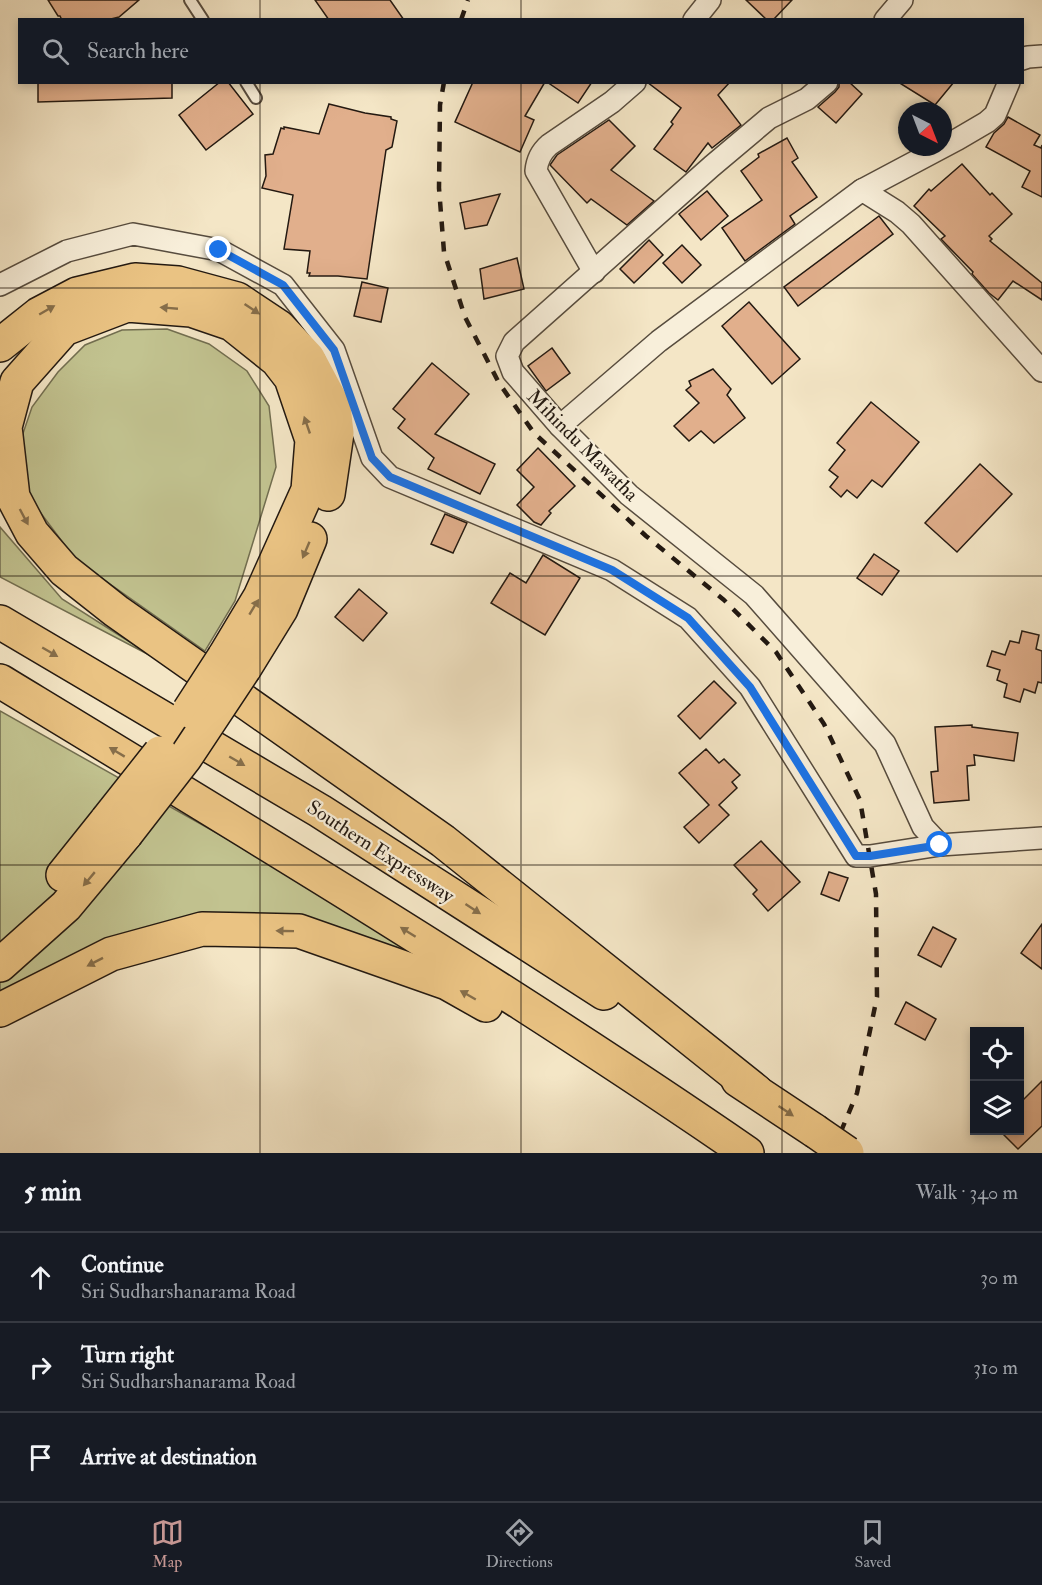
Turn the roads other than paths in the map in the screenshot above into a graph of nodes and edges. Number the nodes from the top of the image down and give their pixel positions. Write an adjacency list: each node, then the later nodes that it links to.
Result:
1 (190, 0): 4 (lane)
2 (710, 0): 5 (street)
3 (902, 0): 6 (street)
4 (202, 18)
5 (696, 18)
6 (887, 18)
7 (1042, 56): 8 (street)
8 (1024, 59)
9 (247, 84): 13 (lane)
10 (633, 84): 15 (street)
11 (824, 84): 15 (street, Mihindu Mawatha)
12 (1008, 84): 14 (street)
13 (256, 98)
14 (862, 190): 18 (street); 19 (street)
15 (594, 272): 19 (street, Mihindu Mawatha)
16 (0, 285): 25 (street)
17 (0, 345): 21 (highway, one-way to 21)
18 (1042, 371)
19 (560, 426): 25 (street, Mihindu Mawatha)
20 (0, 622): 29 (highway, Southern Expressway, one-way to 29)
21 (234, 663): 23 (highway, bridge); 29 (highway, one-way to 29)
22 (0, 681): 30 (highway, one-way to 22)
23 (117, 827): 26 (highway); 27 (highway, one-way to 27)
24 (1042, 838): 25 (street)
25 (940, 845)
26 (0, 941)
27 (0, 965)
28 (0, 1010): 30 (highway, one-way to 28)
29 (756, 1091): 31 (highway, one-way to 31, bridge)
30 (734, 1144)
31 (847, 1153)

